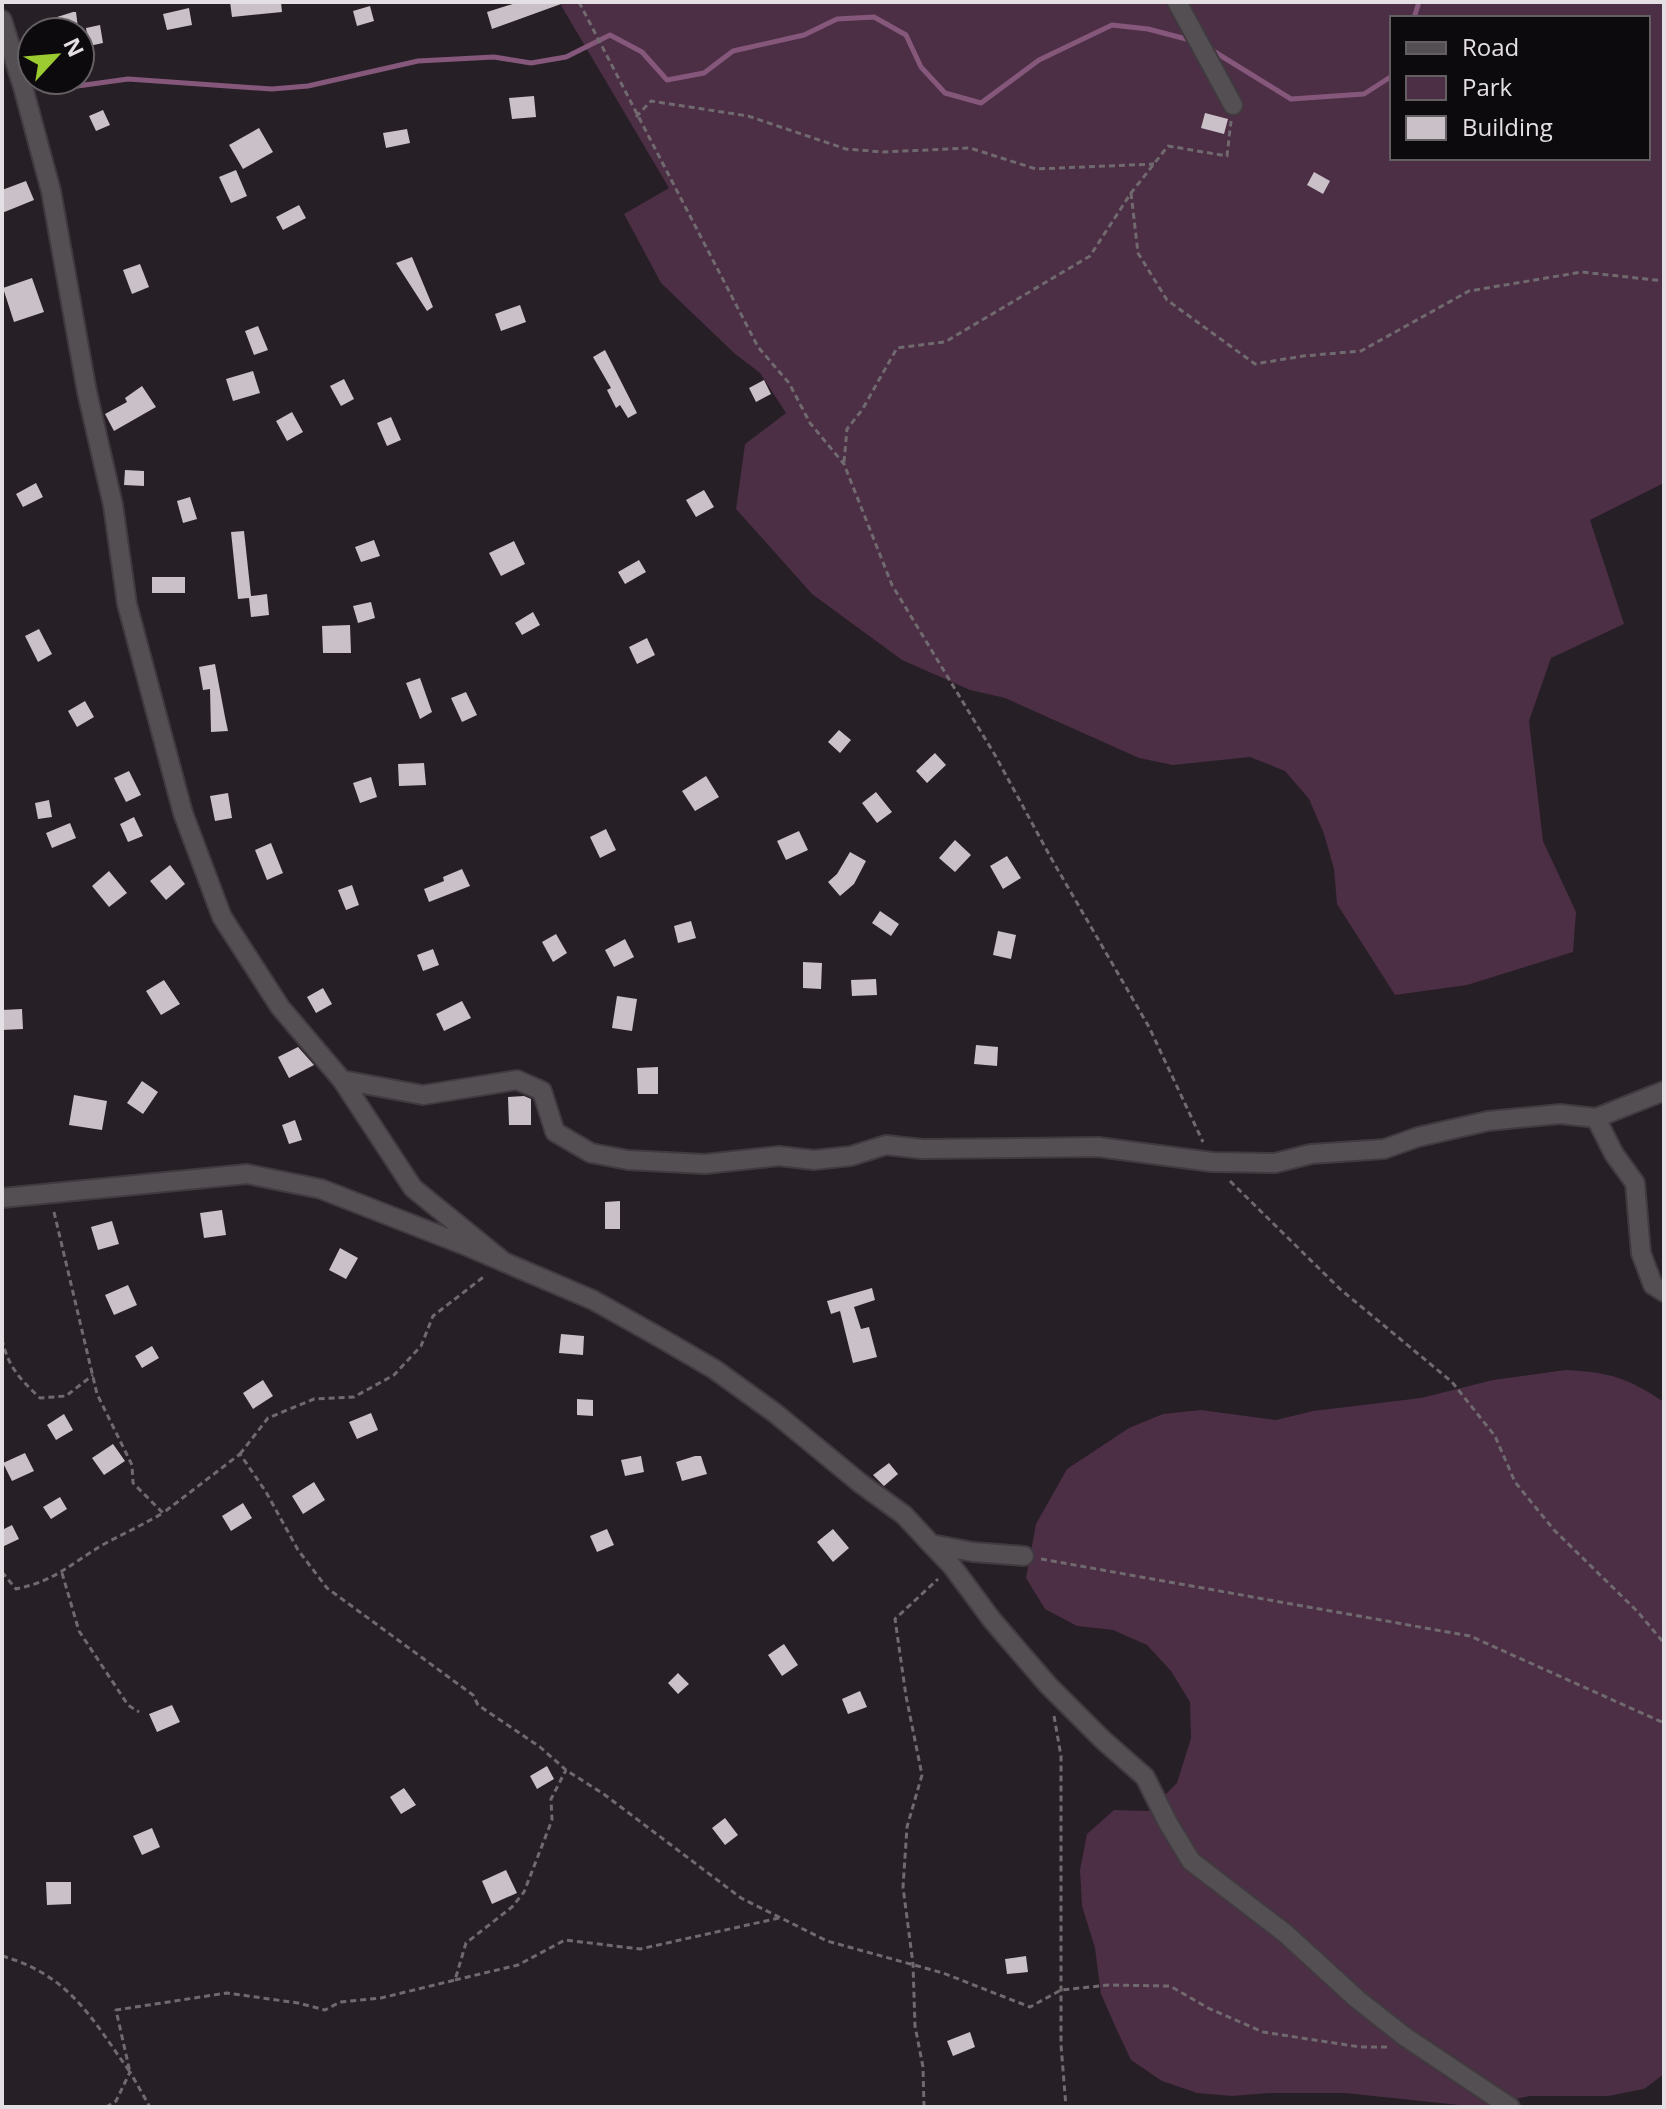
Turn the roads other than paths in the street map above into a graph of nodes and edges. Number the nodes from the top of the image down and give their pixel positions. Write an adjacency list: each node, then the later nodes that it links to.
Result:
1 (1177, 2): 3 (street)
2 (2, 20): 4 (street)
3 (1233, 105)
4 (342, 1080): 6 (street); 8 (street)
5 (1664, 1091): 6 (street)
6 (1596, 1118): 9 (street)
7 (2, 1198): 8 (street)
8 (504, 1262): 10 (street)
9 (1664, 1292)
10 (931, 1544): 11 (street); 12 (street)
11 (1024, 1556)
12 (1510, 2107)

